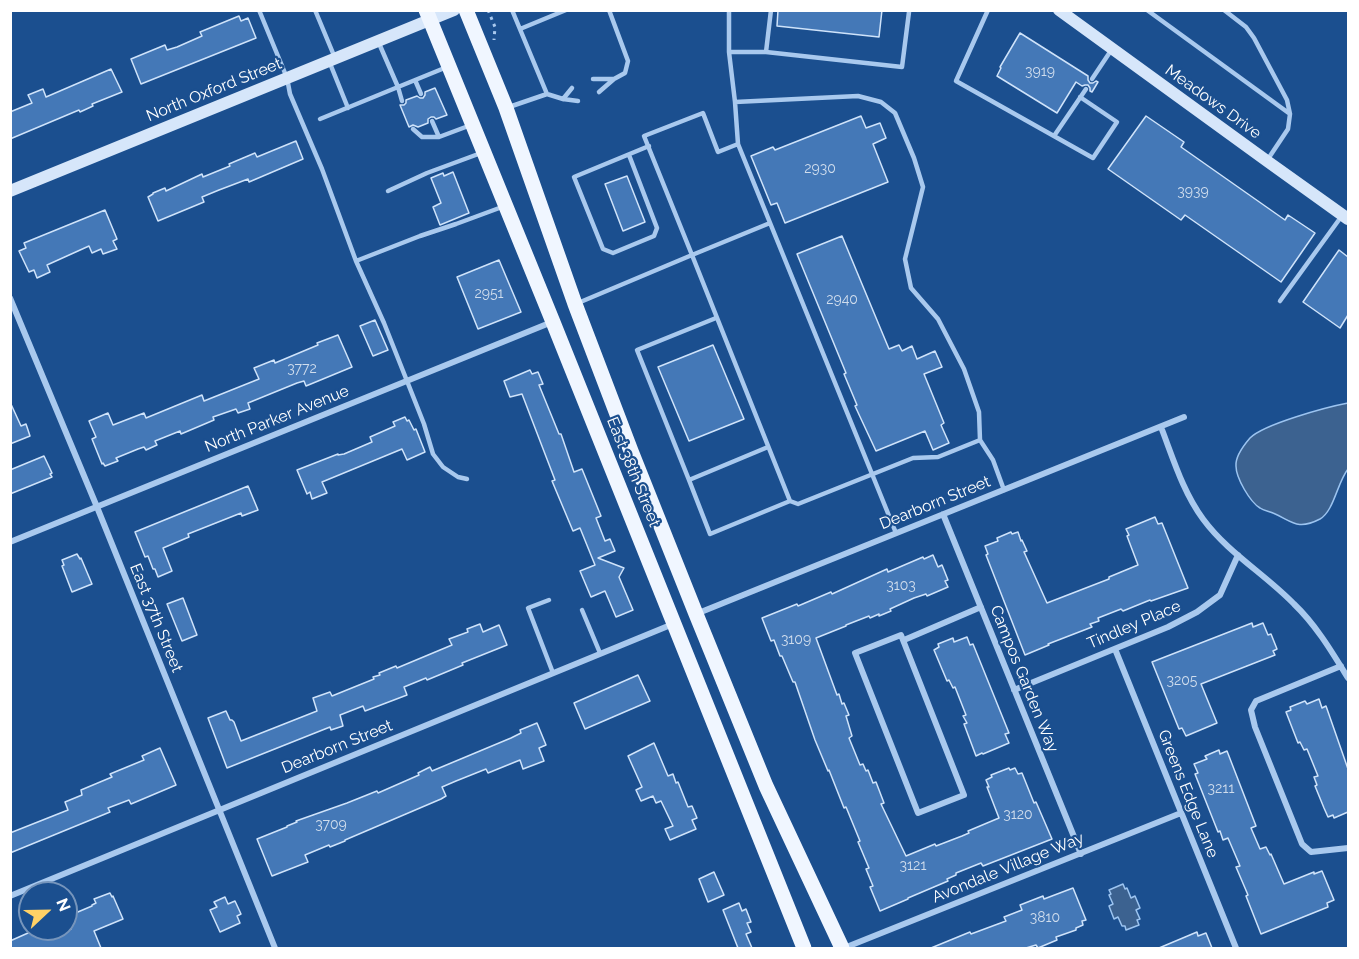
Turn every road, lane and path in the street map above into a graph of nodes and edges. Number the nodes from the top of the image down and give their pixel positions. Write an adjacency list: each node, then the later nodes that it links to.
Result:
1 (259, 10): 23 (lane)
2 (315, 10): 21 (lane)
3 (454, 10): 15 (street)
4 (466, 10): 40 (main road, East 38th Street)
5 (512, 10): 16 (lane)
6 (566, 10): 16 (lane)
7 (609, 10): 25 (lane)
8 (729, 10): 19 (lane)
9 (771, 10): 20 (lane)
10 (988, 10): 46 (lane)
11 (1148, 10): 41 (lane)
12 (1224, 10): 41 (lane)
13 (1060, 11): 18 (street, Meadows Drive)
14 (909, 12): 20 (lane)
15 (428, 15): 17 (street, North Oxford Street); 22 (main road, East 38th Street)
16 (520, 29): 33 (lane)
17 (378, 41): 21 (street, North Oxford Street); 28 (lane)
18 (1112, 49): 26 (lane); 52 (street, Meadows Drive)
19 (729, 52): 20 (lane); 38 (lane)
20 (766, 52)
21 (332, 60): 23 (street, North Oxford Street); 39 (lane)
22 (448, 66): 27 (lane); 44 (main road, East 38th Street)
23 (287, 78): 53 (street, North Oxford Street); 59 (lane)
24 (593, 79): 25 (lane)
25 (614, 79): 31 (lane)
26 (1092, 79)
27 (415, 80): 28 (lane); 32 (lane)
28 (398, 87): 36 (lane); 39 (lane)
29 (572, 88): 35 (lane)
30 (1086, 88): 34 (lane)
31 (599, 92)
32 (421, 94)
33 (546, 94): 35 (lane); 40 (lane)
34 (1080, 97): 46 (lane); 46 (lane)
35 (563, 99): 37 (lane)
36 (402, 101)
37 (578, 101)
38 (735, 102): 48 (lane); 68 (lane)
39 (348, 108): 42 (lane)
40 (506, 108): 62 (main road, East 38th Street)
41 (1290, 114): 52 (lane)
42 (320, 119)
43 (432, 121): 47 (lane)
44 (472, 124): 47 (lane); 50 (main road, East 38th Street)
45 (413, 129): 47 (lane)
46 (1054, 136)
47 (439, 137)
48 (738, 144): 49 (lane); 57 (lane)
49 (649, 146): 51 (lane); 58 (lane)
50 (483, 152): 54 (lane); 55 (main road, East 38th Street)
51 (629, 155): 51 (lane)
52 (1267, 161): 56 (street, Meadows Drive)
53 (10, 191)
54 (388, 191)
55 (505, 206): 59 (lane); 64 (main road, East 38th Street)
56 (1346, 217): 61 (lane)
57 (770, 223): 58 (lane); 70 (lane)
58 (692, 255): 62 (lane); 63 (lane)
59 (356, 261): 65 (lane)
60 (10, 298): 75 (street, East 37th Street)
61 (1280, 302)
62 (575, 304): 83 (main road, East 38th Street)
63 (716, 318): 69 (lane); 72 (lane)
64 (553, 322): 65 (street, North Parker Avenue); 84 (main road, East 38th Street)
65 (407, 381): 71 (lane); 75 (street, North Parker Avenue)
66 (1184, 417): 67 (street, Dearborn Street)
67 (1161, 427): 73 (street, Dearborn Street); 79 (street)
68 (980, 440): 70 (lane); 73 (lane)
69 (768, 447): 72 (lane); 74 (lane)
70 (872, 475): 74 (lane); 77 (lane)
71 (467, 479)
72 (689, 480): 74 (lane)
73 (1004, 490): 76 (street, Dearborn Street)
74 (790, 501)
75 (97, 507): 78 (street, North Parker Avenue); 92 (street, East 37th Street)
76 (943, 514): 77 (street, Dearborn Street); 81 (street, Campos Garden Way)
77 (896, 533): 83 (street, Dearborn Street)
78 (10, 542)
79 (1238, 555): 86 (street, Tindley Place); 88 (street)
80 (549, 600): 89 (lane)
81 (981, 607): 85 (street); 91 (street, Campos Garden Way)
82 (582, 610): 87 (lane)
83 (696, 614): 99 (main road, East 38th Street)
84 (673, 624): 87 (street, Dearborn Street); 98 (main road, East 38th Street)
85 (904, 640): 85 (street)
86 (1115, 649): 91 (street, Tindley Place); 93 (street, Greens Edge Lane)
87 (600, 653): 89 (street, Dearborn Street)
88 (1341, 666): 90 (street); 94 (street)
89 (553, 673): 92 (street, Dearborn Street)
90 (1348, 678)
91 (1014, 690): 95 (street, Campos Garden Way)
92 (219, 810): 96 (street, Dearborn Street); 97 (street, East 37th Street)
93 (1181, 813): 95 (street, Avondale Village Way); 100 (street, Greens Edge Lane)
94 (1348, 848)
95 (1081, 854): 99 (street, Avondale Village Way)
96 (10, 896)
97 (275, 948)
98 (804, 948)
99 (843, 948)
100 (1236, 948)

